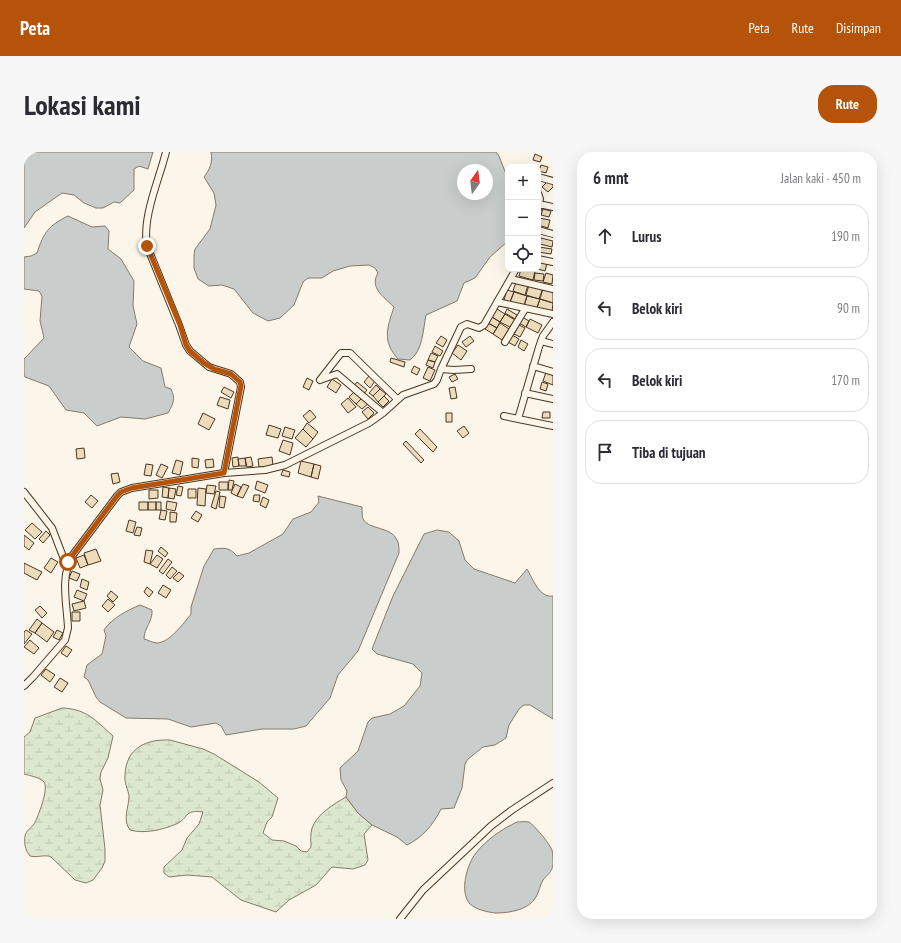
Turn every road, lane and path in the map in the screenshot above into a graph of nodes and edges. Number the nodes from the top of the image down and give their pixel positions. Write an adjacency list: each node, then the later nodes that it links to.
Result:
1 (166, 152): 31 (street)
2 (541, 178): 3 (street)
3 (553, 181)
4 (541, 207): 5 (street)
5 (553, 207)
6 (541, 231): 7 (street)
7 (553, 234)
8 (541, 260): 9 (street)
9 (553, 262)
10 (515, 272): 11 (street)
11 (511, 280): 12 (street); 13 (street)
12 (553, 289)
13 (497, 302): 14 (street); 21 (street)
14 (525, 308): 15 (street); 18 (street)
15 (553, 314)
16 (553, 322): 17 (street)
17 (541, 341): 19 (street); 20 (street)
18 (505, 342)
19 (553, 344)
20 (533, 366): 23 (street); 24 (street)
21 (441, 369): 22 (street); 25 (street)
22 (471, 369)
23 (553, 372)
24 (525, 393): 26 (street); 29 (street)
25 (397, 399): 27 (street); 27 (street)
26 (553, 399)
27 (383, 413): 31 (street)
28 (504, 416): 29 (street)
29 (518, 419): 30 (street)
30 (553, 426)
31 (224, 473): 33 (street)
32 (24, 492): 33 (street)
33 (67, 567): 34 (street)
34 (24, 686)
35 (553, 783): 36 (street)
36 (400, 919)

